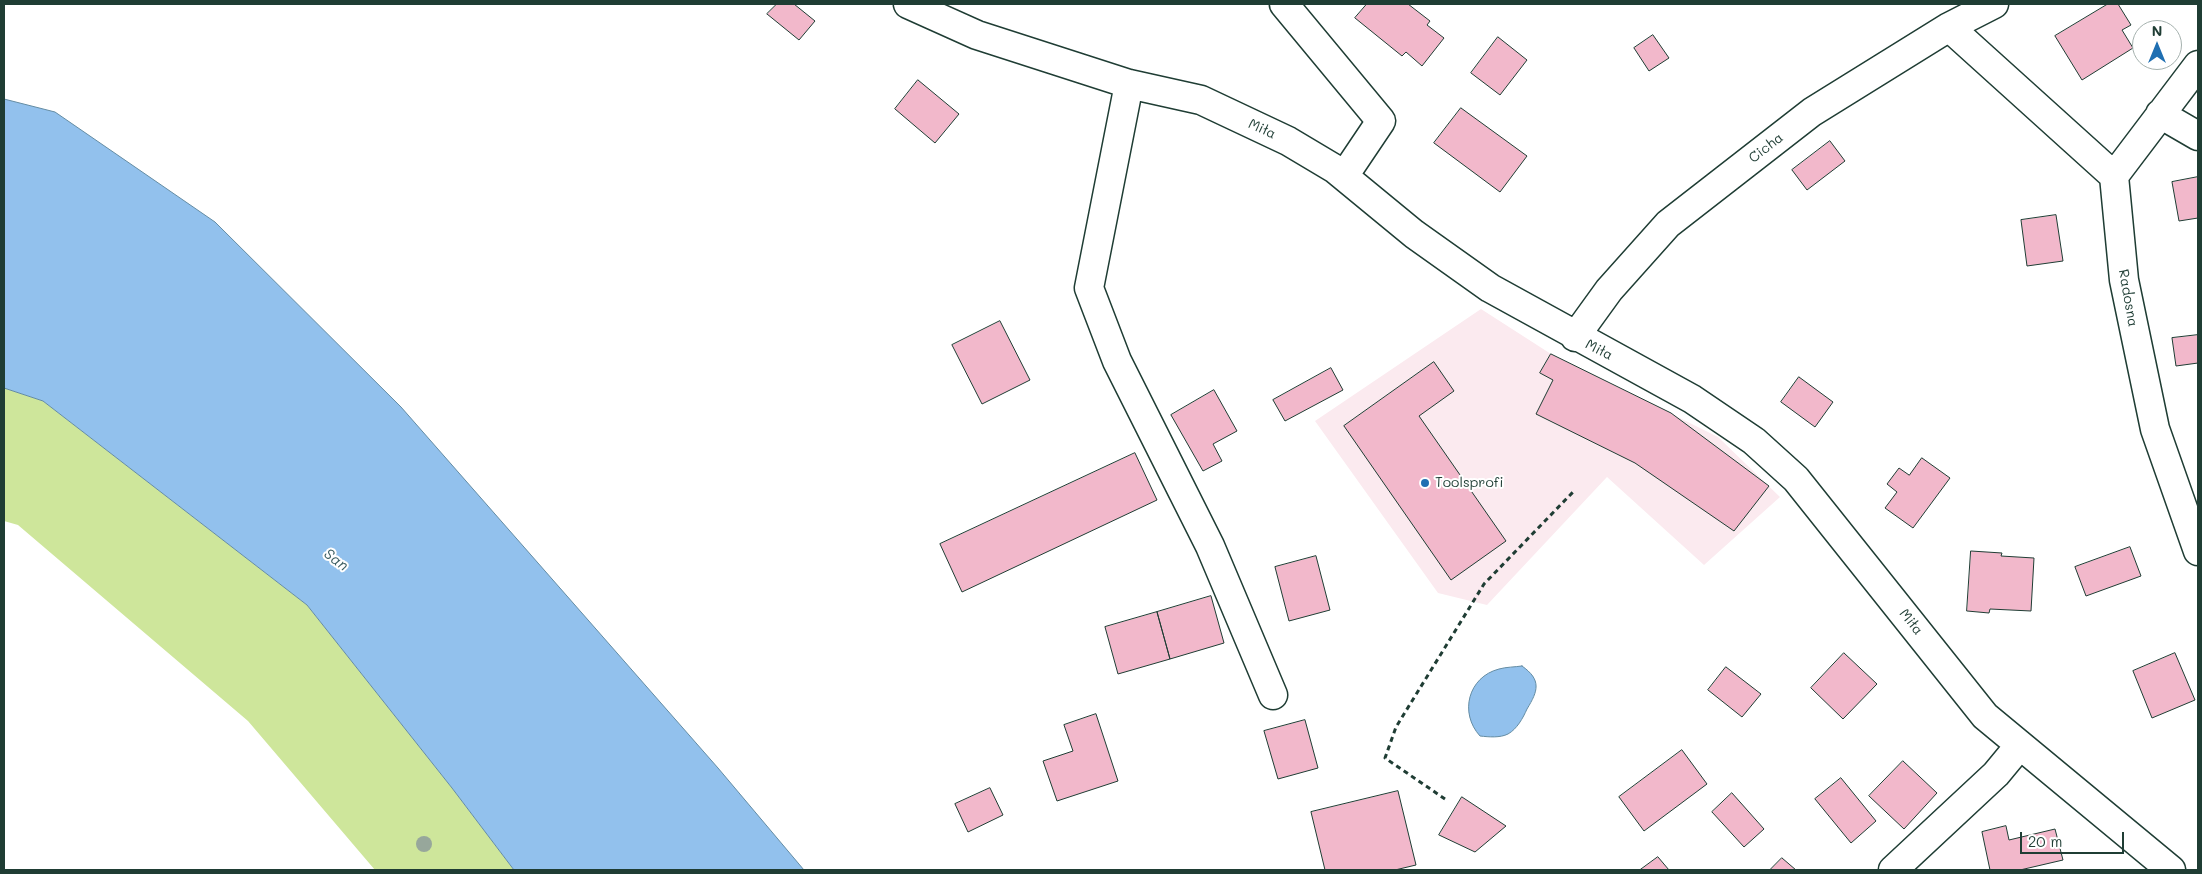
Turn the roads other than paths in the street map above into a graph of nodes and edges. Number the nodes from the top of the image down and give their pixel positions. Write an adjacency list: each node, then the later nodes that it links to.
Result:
1 (908, 4): 6 (street, Miła)
2 (1284, 4): 9 (street)
3 (1994, 4): 4 (street, Cicha)
4 (1949, 27): 10 (street); 11 (street, Cicha)
5 (2198, 65): 7 (street)
6 (1128, 84): 9 (street, Miła); 13 (street)
7 (2160, 114): 8 (street); 10 (street)
8 (2198, 136)
9 (1344, 176): 11 (street, Miła)
10 (2114, 176): 12 (street, Radosna)
11 (1575, 337): 14 (street, Miła)
12 (2198, 551)
13 (1272, 695)
14 (2020, 745): 15 (street); 16 (street, Miła)
15 (1893, 870)
16 (2171, 870)

